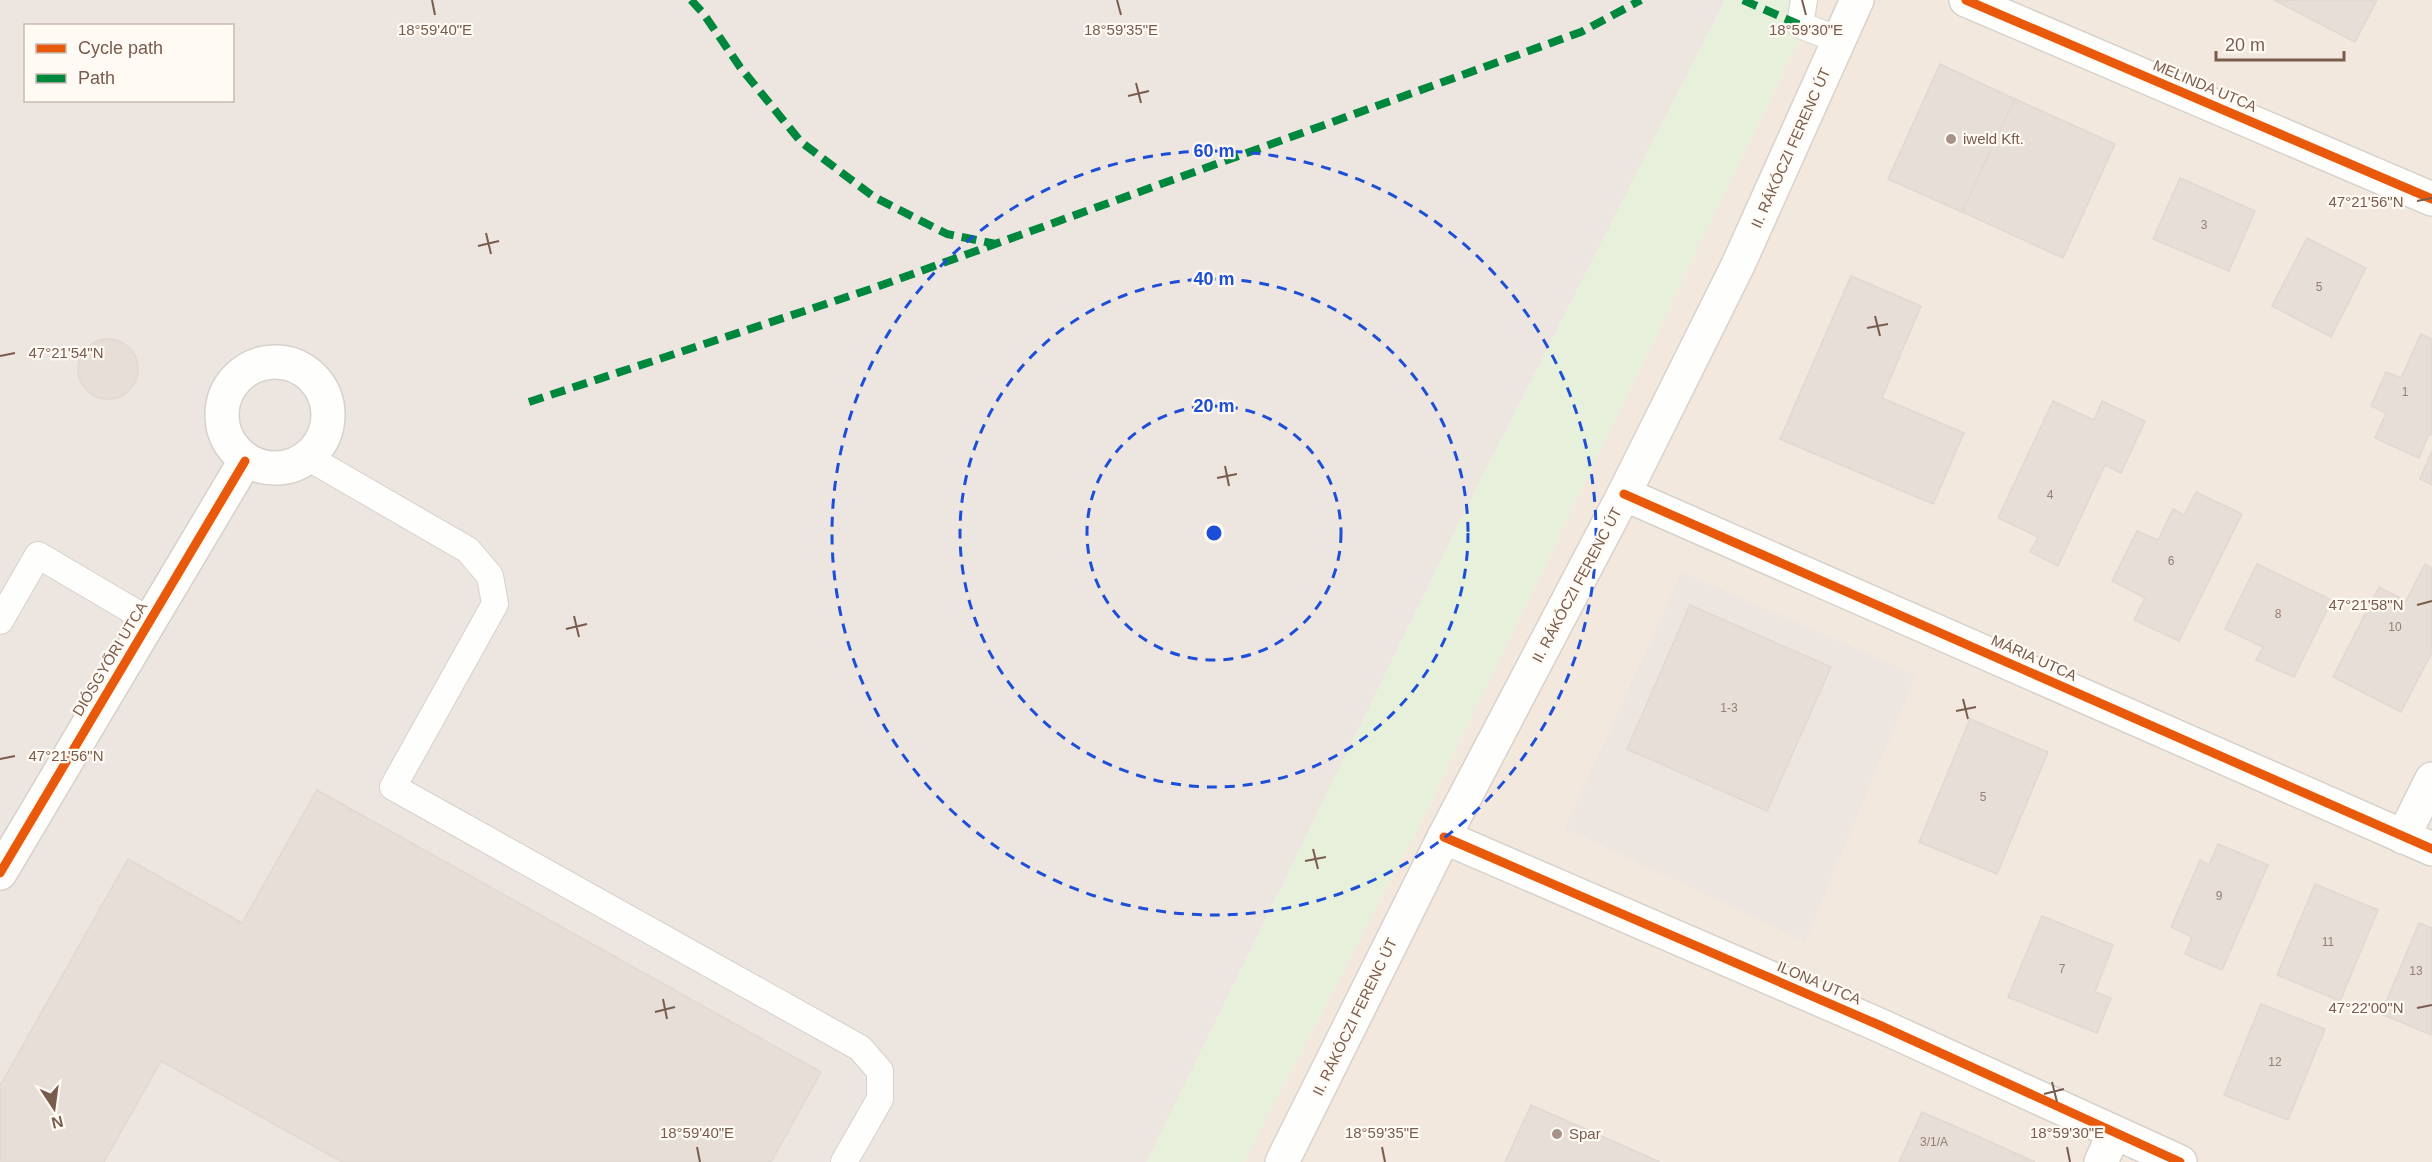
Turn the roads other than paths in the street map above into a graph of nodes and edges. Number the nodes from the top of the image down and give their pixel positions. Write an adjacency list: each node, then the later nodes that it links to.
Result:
1 (1804, 0): 4 (lane)
2 (1857, 0): 4 (street, II. RÁKÓCZI FERENC ÚT)
3 (1966, 0): 5 (street, MELINDA UTCA)
4 (1839, 40): 8 (street, II. RÁKÓCZI FERENC ÚT)
5 (2432, 199)
6 (309, 458): 7 (street); 7 (street); 16 (lane)
7 (245, 461): 10 (street, DIÓSGYŐRI UTCA)
8 (1624, 494): 12 (street, II. RÁKÓCZI FERENC ÚT); 13 (street, MÁRIA UTCA)
9 (0, 621): 10 (lane)
10 (150, 621): 14 (street, DIÓSGYŐRI UTCA)
11 (2432, 779): 13 (street)
12 (1444, 837): 15 (street, ILONA UTCA); 17 (street, II. RÁKÓCZI FERENC ÚT)
13 (2417, 843)
14 (0, 873)
15 (2114, 1133): 18 (street); 19 (street, ILONA UTCA)
16 (844, 1162)
17 (1282, 1162)
18 (2101, 1162)
19 (2180, 1162)

